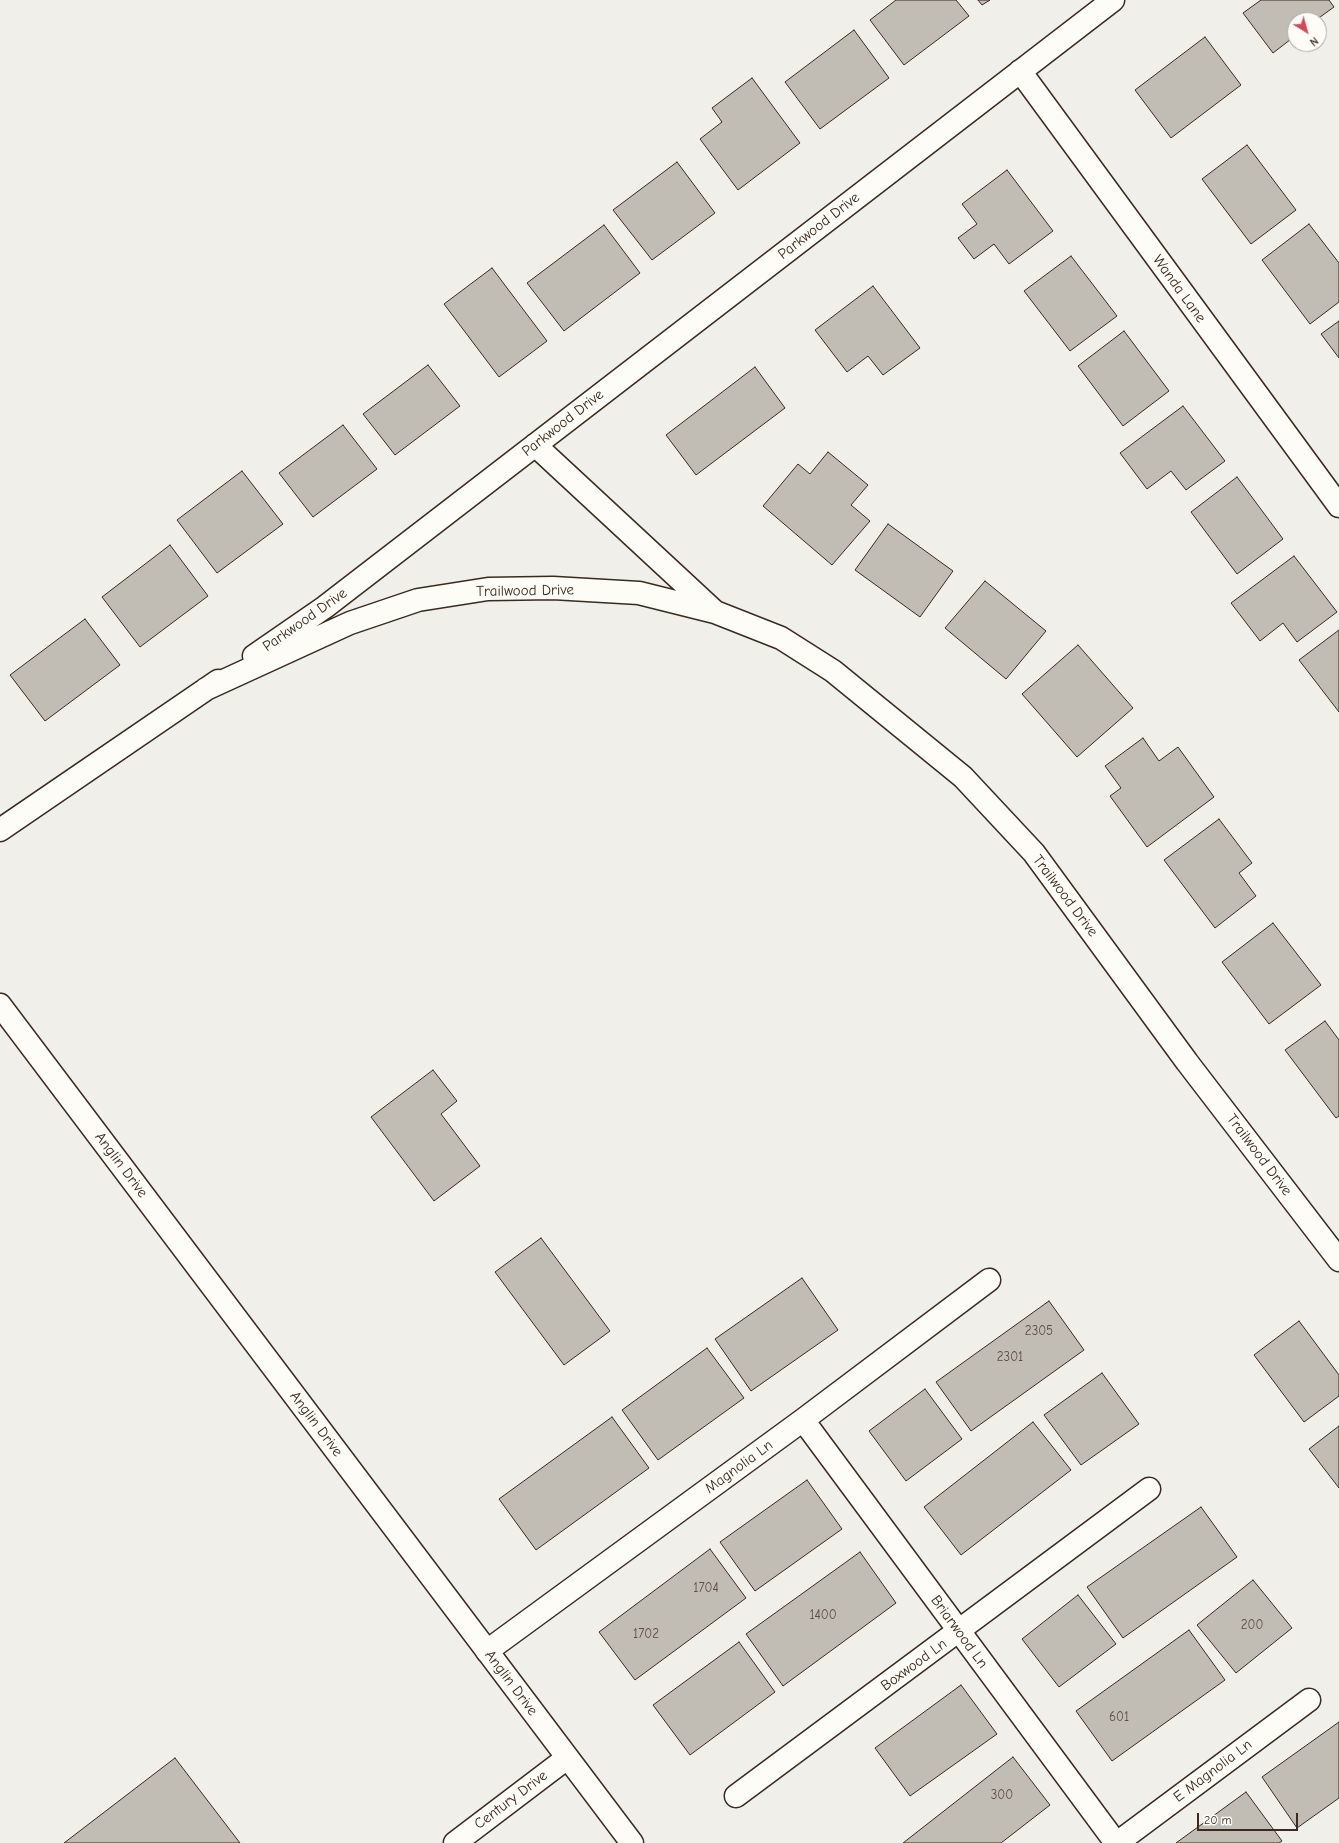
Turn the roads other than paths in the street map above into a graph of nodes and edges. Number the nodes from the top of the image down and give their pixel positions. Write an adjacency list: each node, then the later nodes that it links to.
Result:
1 (1113, 0): 2 (street, Parkwood Drive)
2 (1020, 71): 3 (street, Parkwood Drive); 4 (street, Wanda Lane)
3 (535, 445): 5 (street, Trailwood Drive); 6 (street, Parkwood Drive)
4 (1339, 506)
5 (715, 612): 6 (street, Trailwood Drive); 9 (street, Trailwood Drive)
6 (206, 689): 7 (street, Parkwood Drive)
7 (0, 830)
8 (0, 1005): 14 (street, Anglin Drive)
9 (1339, 1260)
10 (989, 1280): 11 (street, Magnolia Ln)
11 (803, 1420): 13 (street, Briarwood Ln); 14 (street, Magnolia Ln)
12 (1149, 1489): 13 (street, Boxwood Ln)
13 (959, 1631): 17 (street, Boxwood Ln); 20 (street, Briarwood Ln)
14 (487, 1651): 16 (street, Anglin Drive)
15 (1309, 1700): 20 (street, E Magnolia Ln)
16 (567, 1758): 18 (street, Century Drive); 19 (street, Anglin Drive)
17 (736, 1796)
18 (455, 1843)
19 (632, 1843)
20 (1116, 1843)

